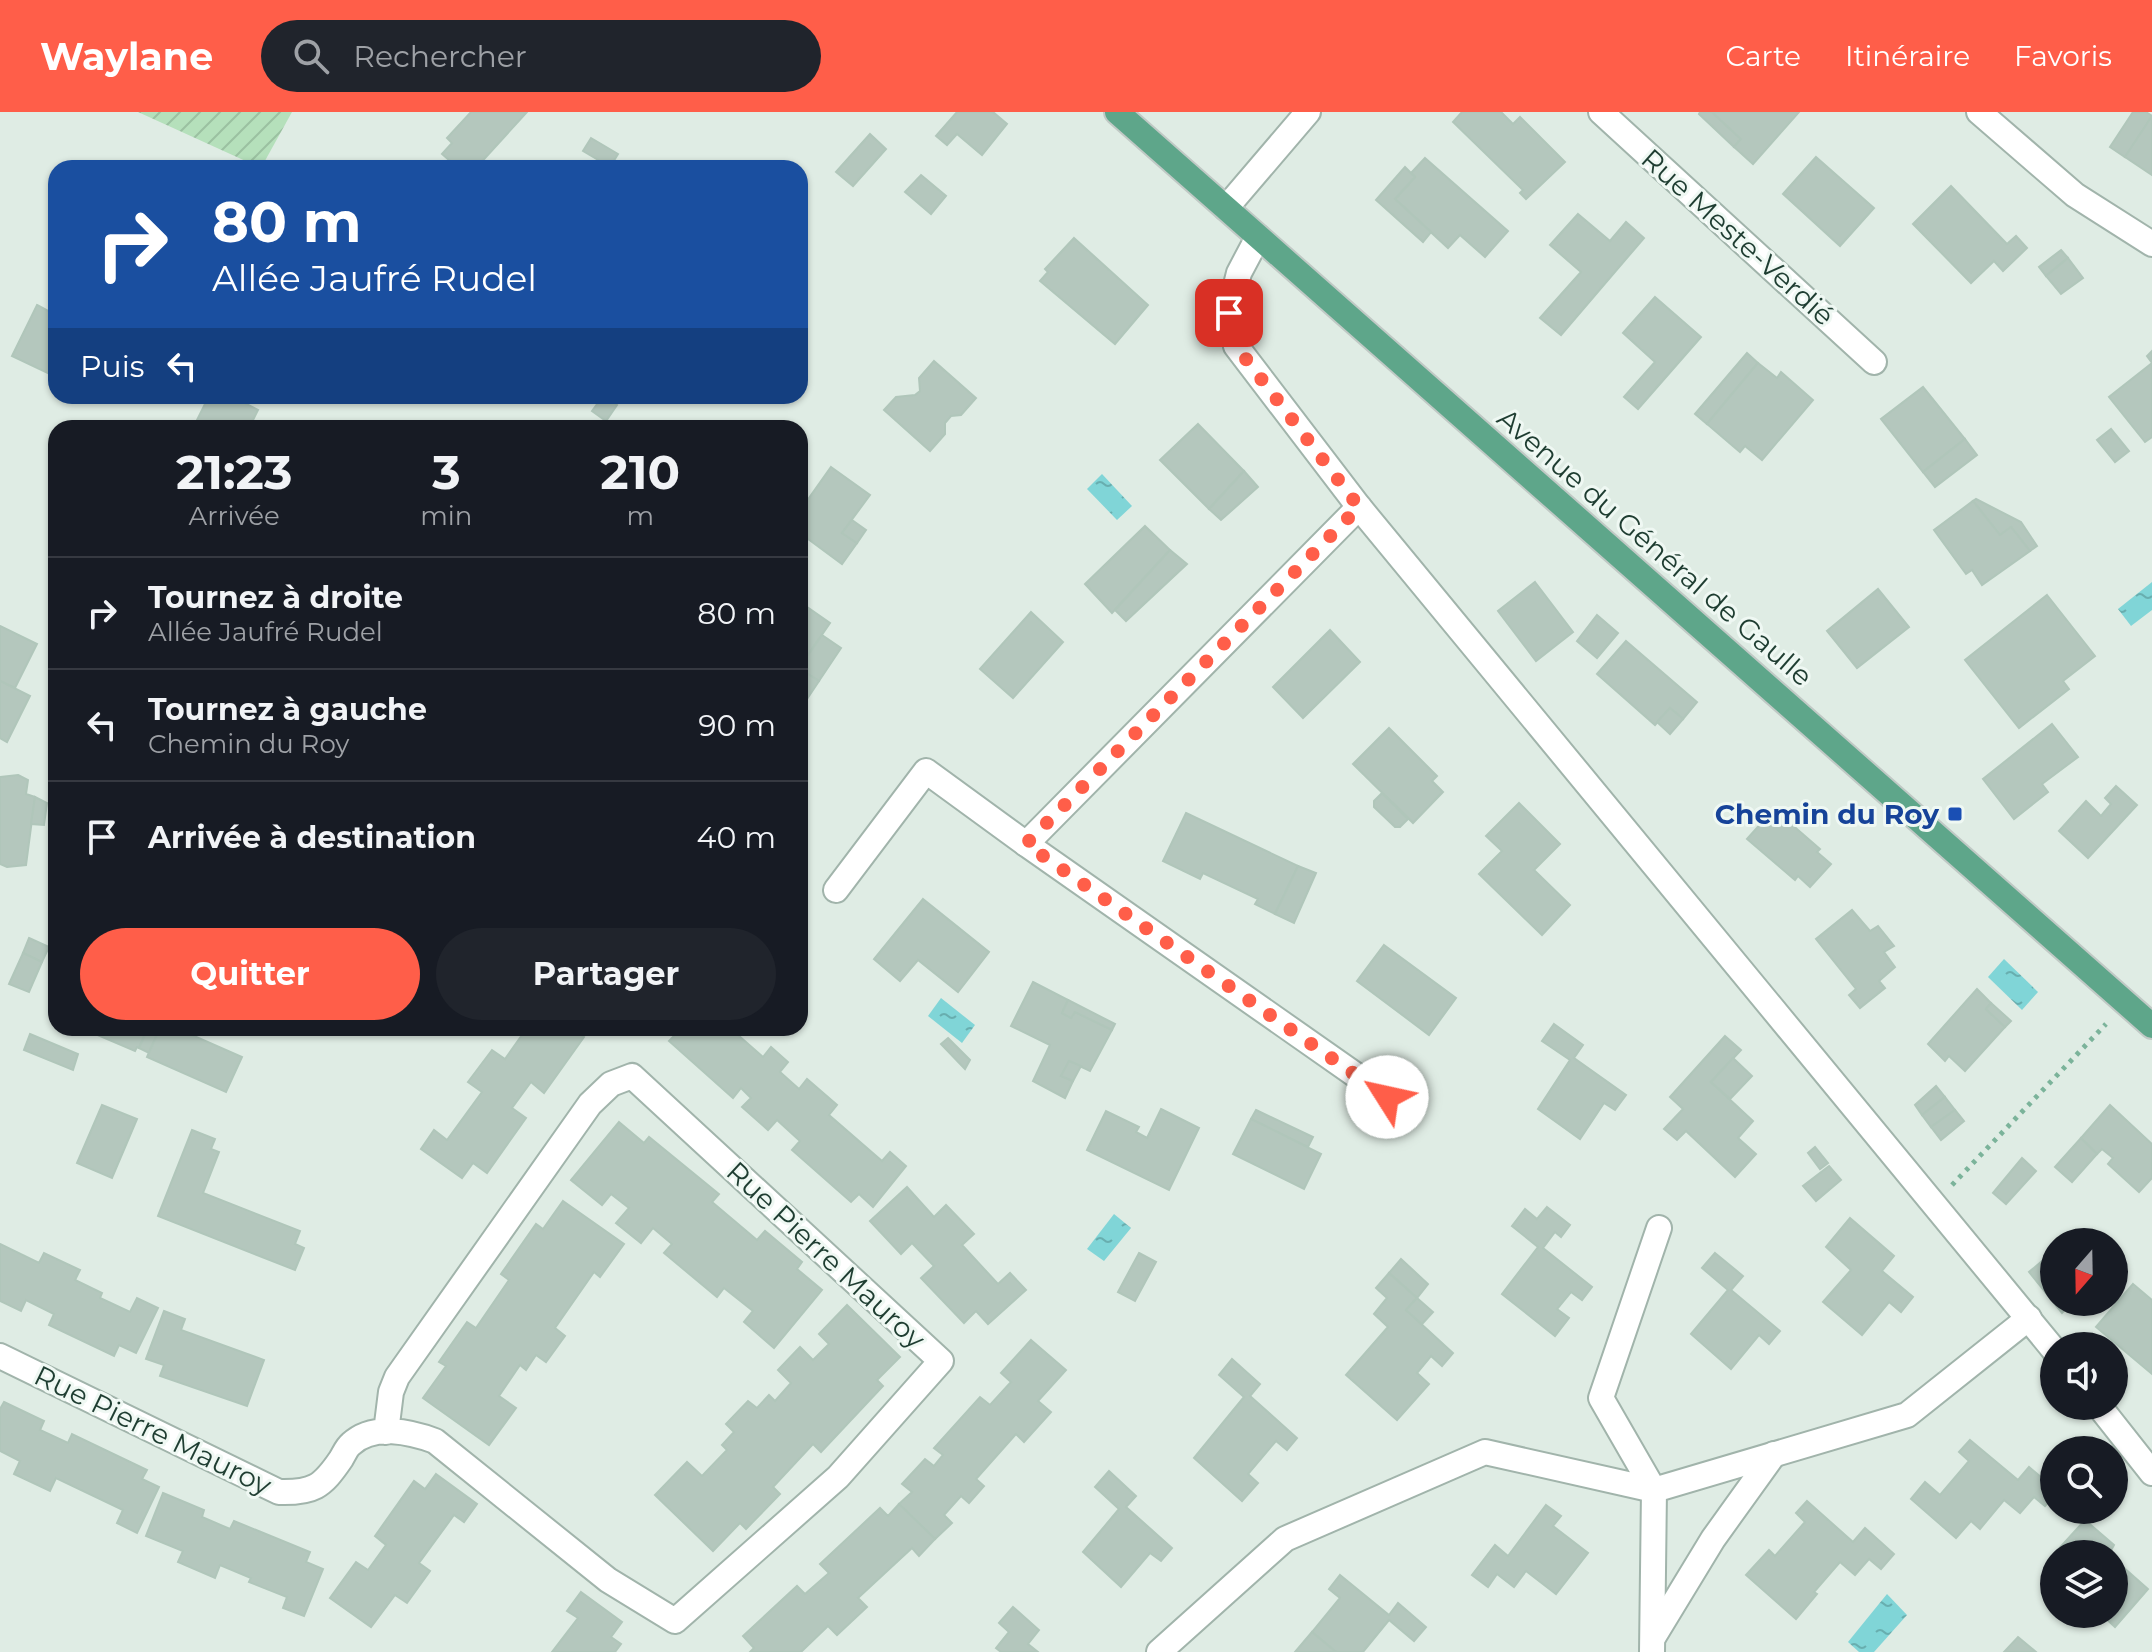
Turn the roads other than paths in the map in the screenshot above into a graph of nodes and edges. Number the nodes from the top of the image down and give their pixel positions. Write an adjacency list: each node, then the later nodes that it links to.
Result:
1 (1117, 112): 5 (main road, Avenue du Général de Gaulle)
2 (1308, 112): 5 (street)
3 (1601, 112): 8 (street, Rue Meste-Verdié)
4 (1979, 112): 7 (street)
5 (1226, 208): 6 (main road, Avenue du Général de Gaulle)
6 (1258, 237): 9 (street); 12 (main road, Avenue du Général de Gaulle)
7 (2152, 244)
8 (1874, 362)
9 (1359, 507): 10 (street); 15 (street)
10 (1026, 844): 11 (street); 13 (street)
11 (836, 890)
12 (2152, 1026)
13 (1387, 1097)
14 (1659, 1228): 22 (street)
15 (2029, 1318): 16 (street); 20 (street)
16 (2040, 1332)
17 (0, 1356): 19 (street, Rue Pierre Mauroy)
18 (2110, 1420): 21 (street)
19 (386, 1432): 19 (street, Rue Pierre Mauroy)
20 (1774, 1454): 22 (street); 23 (street)
21 (2152, 1473)
22 (1654, 1490): 23 (street); 24 (street)
23 (1652, 1645)
24 (1159, 1652)

